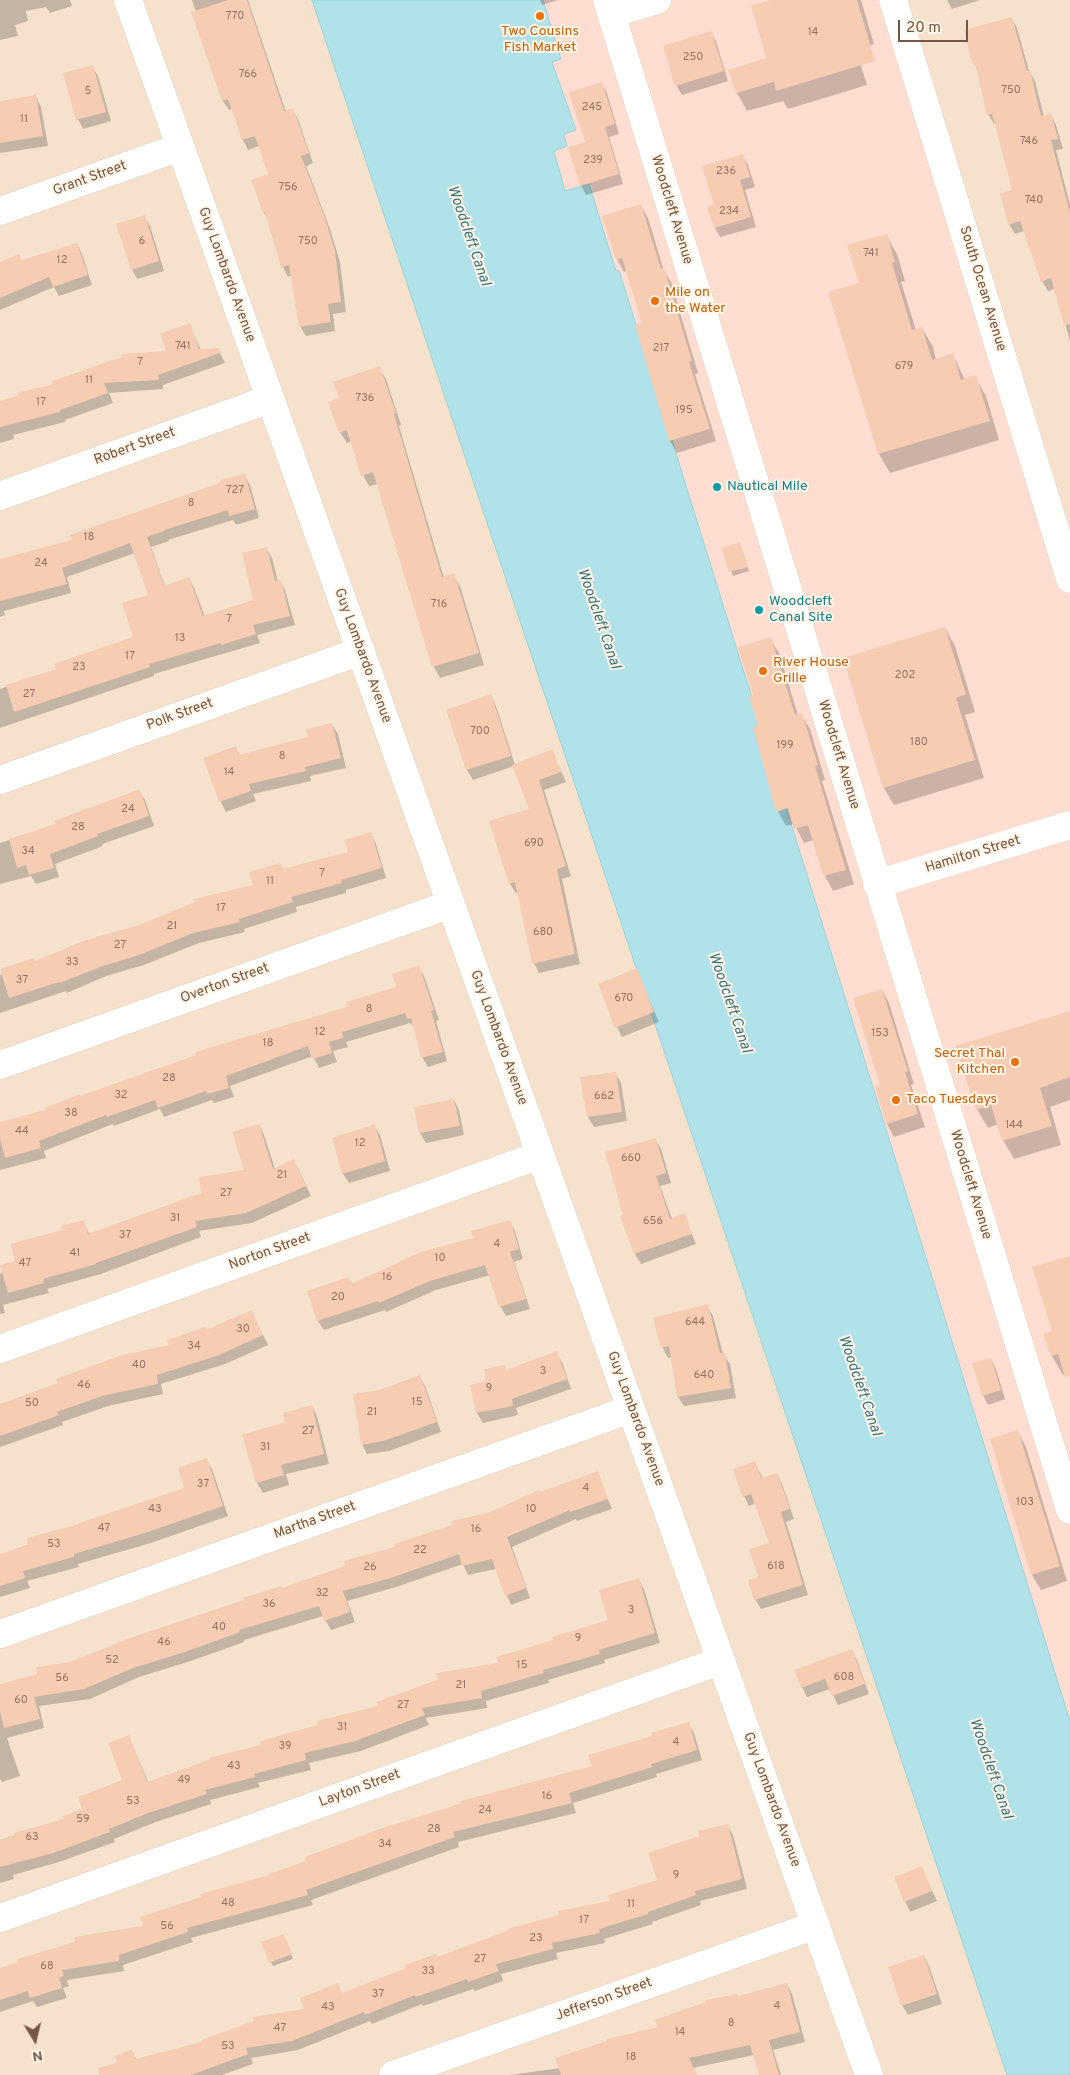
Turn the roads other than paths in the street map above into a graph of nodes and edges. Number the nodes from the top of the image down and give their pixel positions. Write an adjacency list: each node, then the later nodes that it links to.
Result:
1 (128, 0): 5 (street, Guy Lombardo Avenue)
2 (657, 0): 4 (street)
3 (893, 0): 9 (street, South Ocean Avenue)
4 (609, 7): 13 (street, Woodcleft Avenue)
5 (180, 146): 6 (street, Grant Street); 7 (street, Guy Lombardo Avenue)
6 (0, 211)
7 (270, 399): 8 (street, Robert Street); 10 (street, Guy Lombardo Avenue)
8 (0, 496)
9 (1070, 579)
10 (360, 651): 11 (street, Polk Street); 14 (street, Guy Lombardo Avenue)
11 (0, 780)
12 (1070, 825): 13 (street, Hamilton Street)
13 (877, 884): 19 (street, Woodcleft Avenue)
14 (451, 904): 15 (street, Overton Street); 16 (street, Guy Lombardo Avenue)
15 (0, 1065)
16 (540, 1155): 17 (street, Norton Street); 18 (street, Guy Lombardo Avenue)
17 (0, 1348)
18 (631, 1409): 20 (street, Martha Street); 21 (street, Guy Lombardo Avenue)
19 (1070, 1510)
20 (0, 1634)
21 (720, 1661): 22 (street, Layton Street); 23 (street, Guy Lombardo Avenue)
22 (0, 1918)
23 (816, 1925): 24 (street, Jefferson Street); 25 (street, Guy Lombardo Avenue)
24 (393, 2075)
25 (868, 2075)

